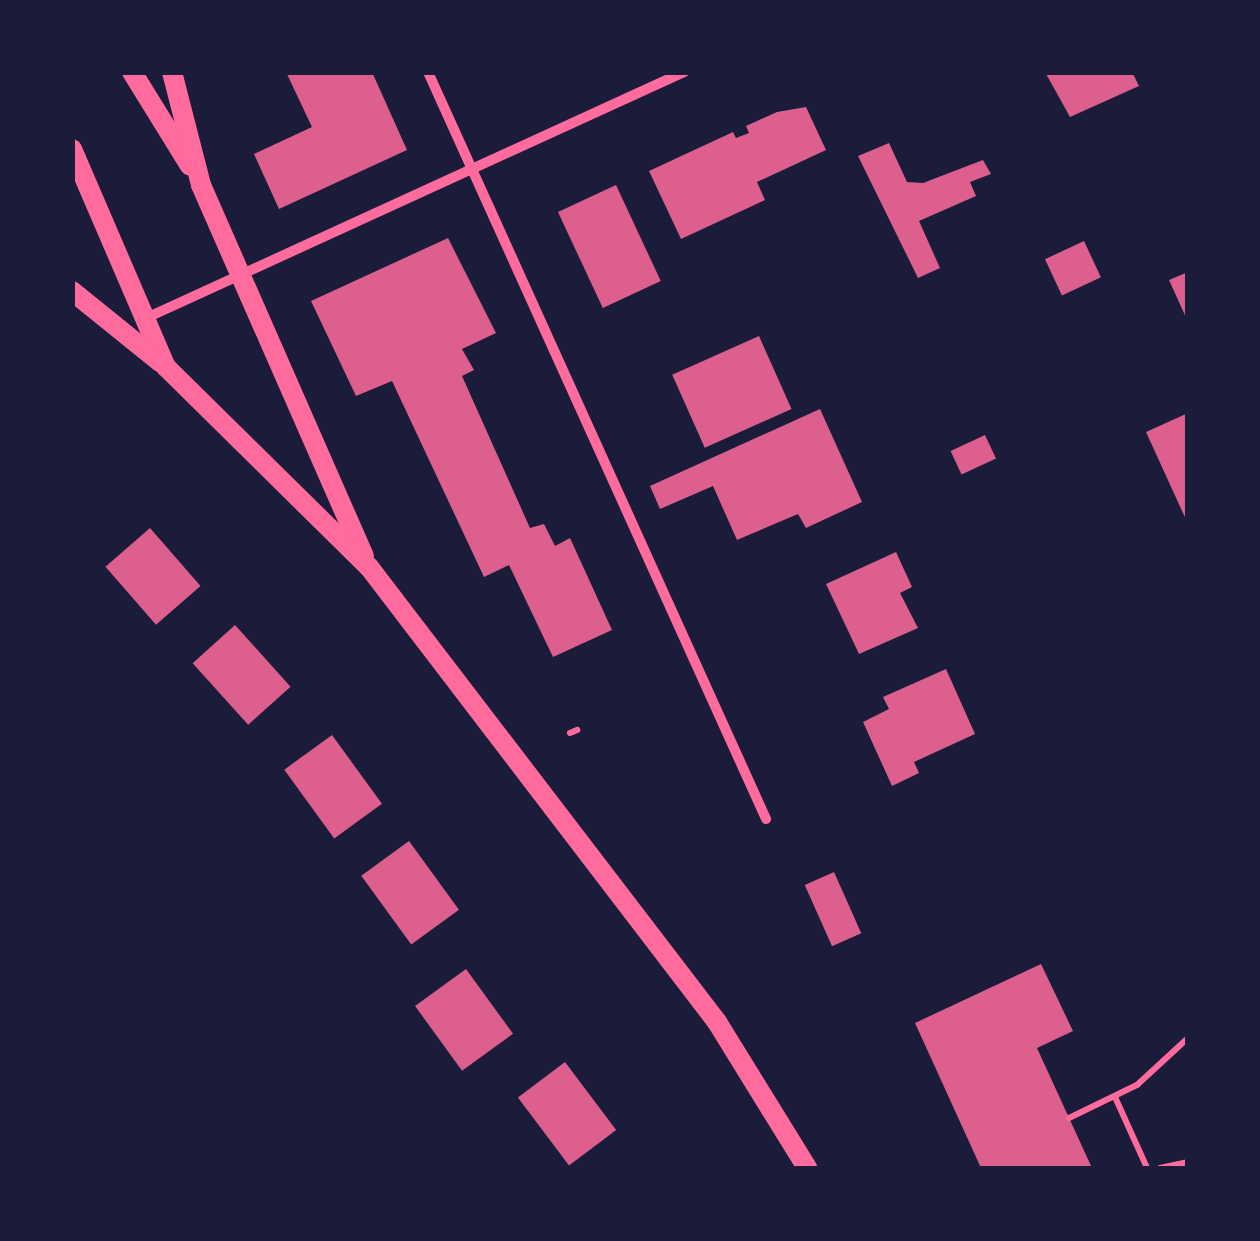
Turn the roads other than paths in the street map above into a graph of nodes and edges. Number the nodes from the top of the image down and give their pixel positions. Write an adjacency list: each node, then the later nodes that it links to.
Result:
1 (132, 72): 7 (main road)
2 (172, 72): 7 (main road)
3 (428, 72): 6 (street)
4 (684, 72): 6 (street)
5 (72, 150): 10 (main road)
6 (472, 169): 8 (street); 13 (street)
7 (201, 185): 8 (main road)
8 (241, 276): 10 (street); 12 (main road)
9 (72, 291): 11 (main road)
10 (143, 320): 11 (main road)
11 (166, 367): 12 (main road)
12 (369, 567): 14 (main road)
13 (766, 819)
14 (807, 1168)

